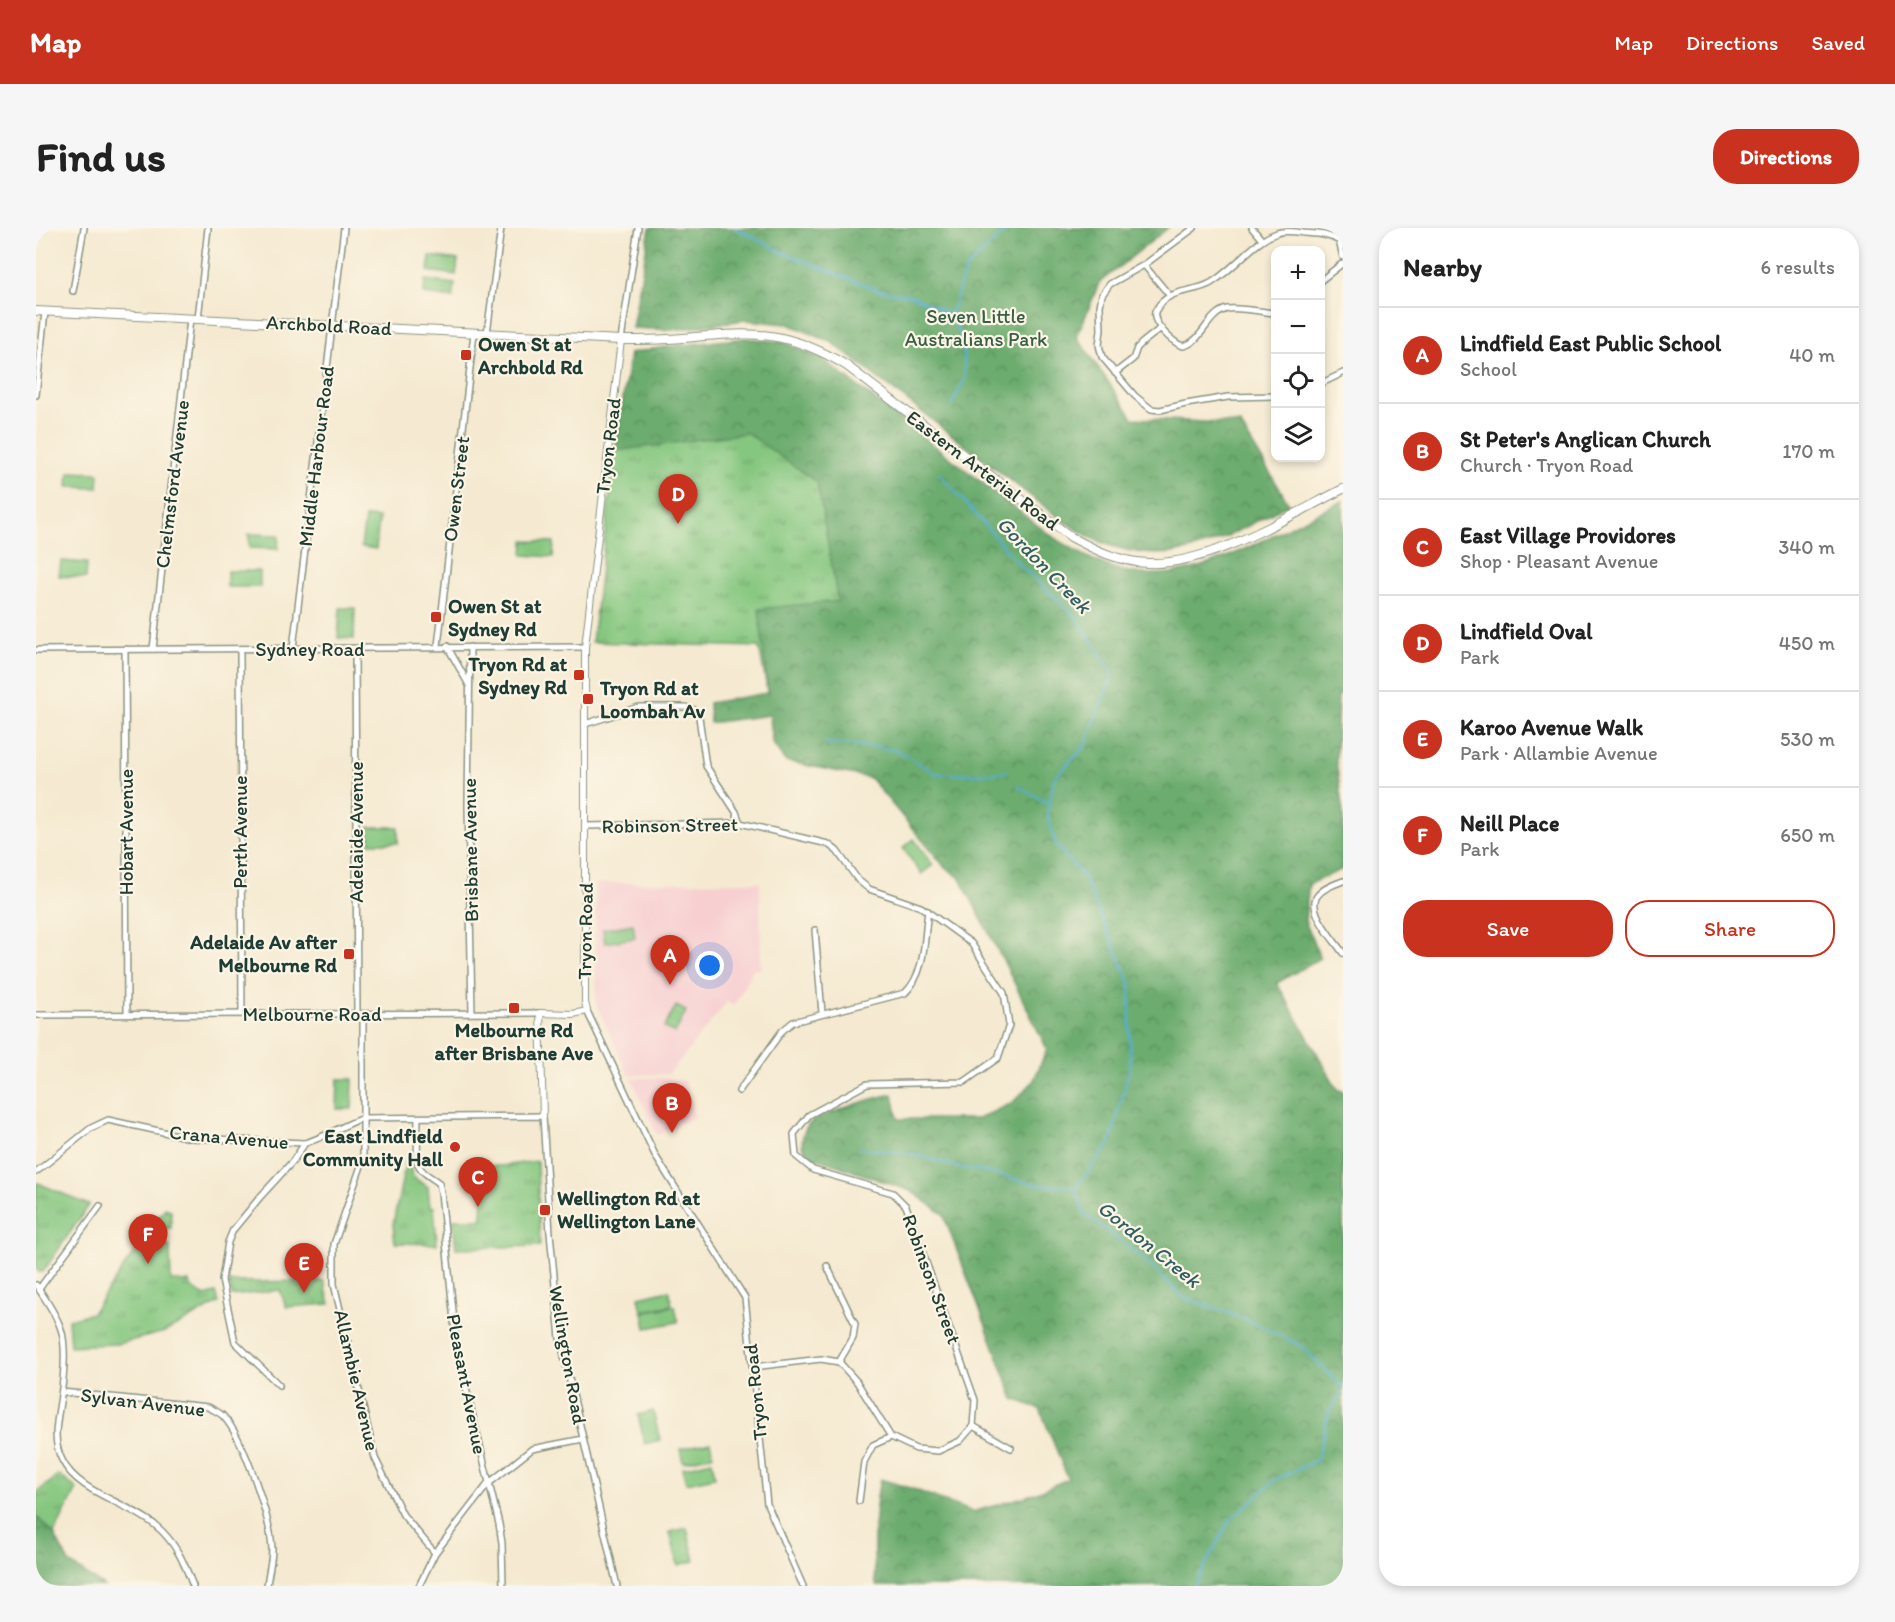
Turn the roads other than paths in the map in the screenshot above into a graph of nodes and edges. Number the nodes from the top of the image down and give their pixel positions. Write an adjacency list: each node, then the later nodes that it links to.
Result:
1 (84, 228): 15 (street)
2 (208, 228): 20 (street, Chelmsford Avenue)
3 (344, 228): 21 (street, Middle Harbour Road)
4 (501, 228): 24 (street)
5 (638, 228): 25 (street, Tryon Road)
6 (1194, 228): 13 (street)
7 (1252, 228): 10 (street)
8 (1331, 228): 9 (street)
9 (1330, 235): 10 (street); 11 (street)
10 (1262, 240): 16 (street)
11 (1343, 257)
12 (1343, 263): 14 (street)
13 (1144, 265): 16 (street); 26 (street)
14 (1325, 278)
15 (73, 291)
16 (1170, 296): 22 (street)
17 (36, 311): 18 (main road, Archbold Road)
18 (45, 312): 20 (main road, Archbold Road); 29 (street)
19 (1271, 313): 22 (street)
20 (194, 319): 21 (main road, Archbold Road); 38 (street, Chelmsford Avenue)
21 (332, 325): 23 (main road, Archbold Road); 36 (street, Middle Harbour Road)
22 (1161, 328): 26 (street)
23 (474, 333): 24 (main road, Archbold Road); 32 (street, Owen Street)
24 (487, 333): 25 (main road, Archbold Road)
25 (621, 340): 31 (main road, Eastern Arterial Road); 35 (street, Tryon Road)
26 (1115, 373): 30 (street)
27 (1343, 373): 28 (street)
28 (1325, 382)
29 (36, 395)
30 (1271, 396)
31 (1343, 489)
32 (438, 646): 33 (street, Sydney Road); 40 (street, Sydney Road)
33 (447, 646): 34 (street, Sydney Road); 42 (street)
34 (470, 647): 35 (street, Sydney Road); 42 (street, Brisbane Avenue)
35 (585, 647): 43 (street, Tryon Road)
36 (293, 648): 39 (street, Sydney Road); 40 (street, Sydney Road)
37 (125, 649): 38 (street, Sydney Road); 41 (street, Sydney Road); 54 (street, Hobart Avenue)
38 (153, 649): 39 (street, Sydney Road)
39 (240, 649): 55 (street, Perth Avenue)
40 (355, 649): 56 (street, Adelaide Avenue)
41 (36, 650)
42 (470, 686): 51 (street, Brisbane Avenue)
43 (585, 724): 44 (street); 45 (street, Tryon Road)
44 (740, 823): 45 (street, Robinson Street); 47 (street, Robinson Street)
45 (586, 826): 50 (street, Tryon Road)
46 (1343, 881): 49 (street)
47 (928, 911): 53 (street); 71 (street, Robinson Street)
48 (815, 930): 53 (street)
49 (1343, 953)
50 (587, 1011): 52 (street, Melbourne Road); 68 (street, Tryon Road)
51 (472, 1013): 52 (street, Melbourne Road); 56 (street, Melbourne Road)
52 (540, 1013): 59 (street, Wellington Road)
53 (822, 1013): 58 (street)
54 (127, 1014): 55 (street, Melbourne Road); 57 (street, Melbourne Road)
55 (242, 1014): 56 (street, Melbourne Road)
56 (360, 1014): 60 (street, Allambie Avenue)
57 (36, 1015)
58 (739, 1090)
59 (543, 1116): 61 (street, Crana Avenue); 73 (street, Wellington Road)
60 (363, 1118): 61 (street, Crana Avenue); 62 (street, Crana Avenue); 77 (street, Allambie Avenue)
61 (418, 1118): 75 (street, Pleasant Avenue)
62 (305, 1143): 63 (street, Crana Avenue); 69 (street)
63 (36, 1172)
64 (100, 1206): 66 (street)
65 (827, 1266): 67 (street)
66 (37, 1287): 70 (street)
67 (839, 1362): 68 (street); 72 (street)
68 (753, 1367): 83 (street, Tryon Road)
69 (279, 1385)
70 (62, 1392): 78 (street); 79 (street, Sylvan Avenue)
71 (973, 1426): 72 (street); 74 (street)
72 (891, 1437): 76 (street)
73 (583, 1438): 75 (street); 82 (street, Wellington Road)
74 (1011, 1448)
75 (488, 1484): 77 (street); 81 (street, Pleasant Avenue)
76 (859, 1501)
77 (435, 1553): 80 (street)
78 (193, 1586)
79 (267, 1586)
80 (418, 1586)
81 (502, 1586)
82 (618, 1586)
83 (803, 1586)

